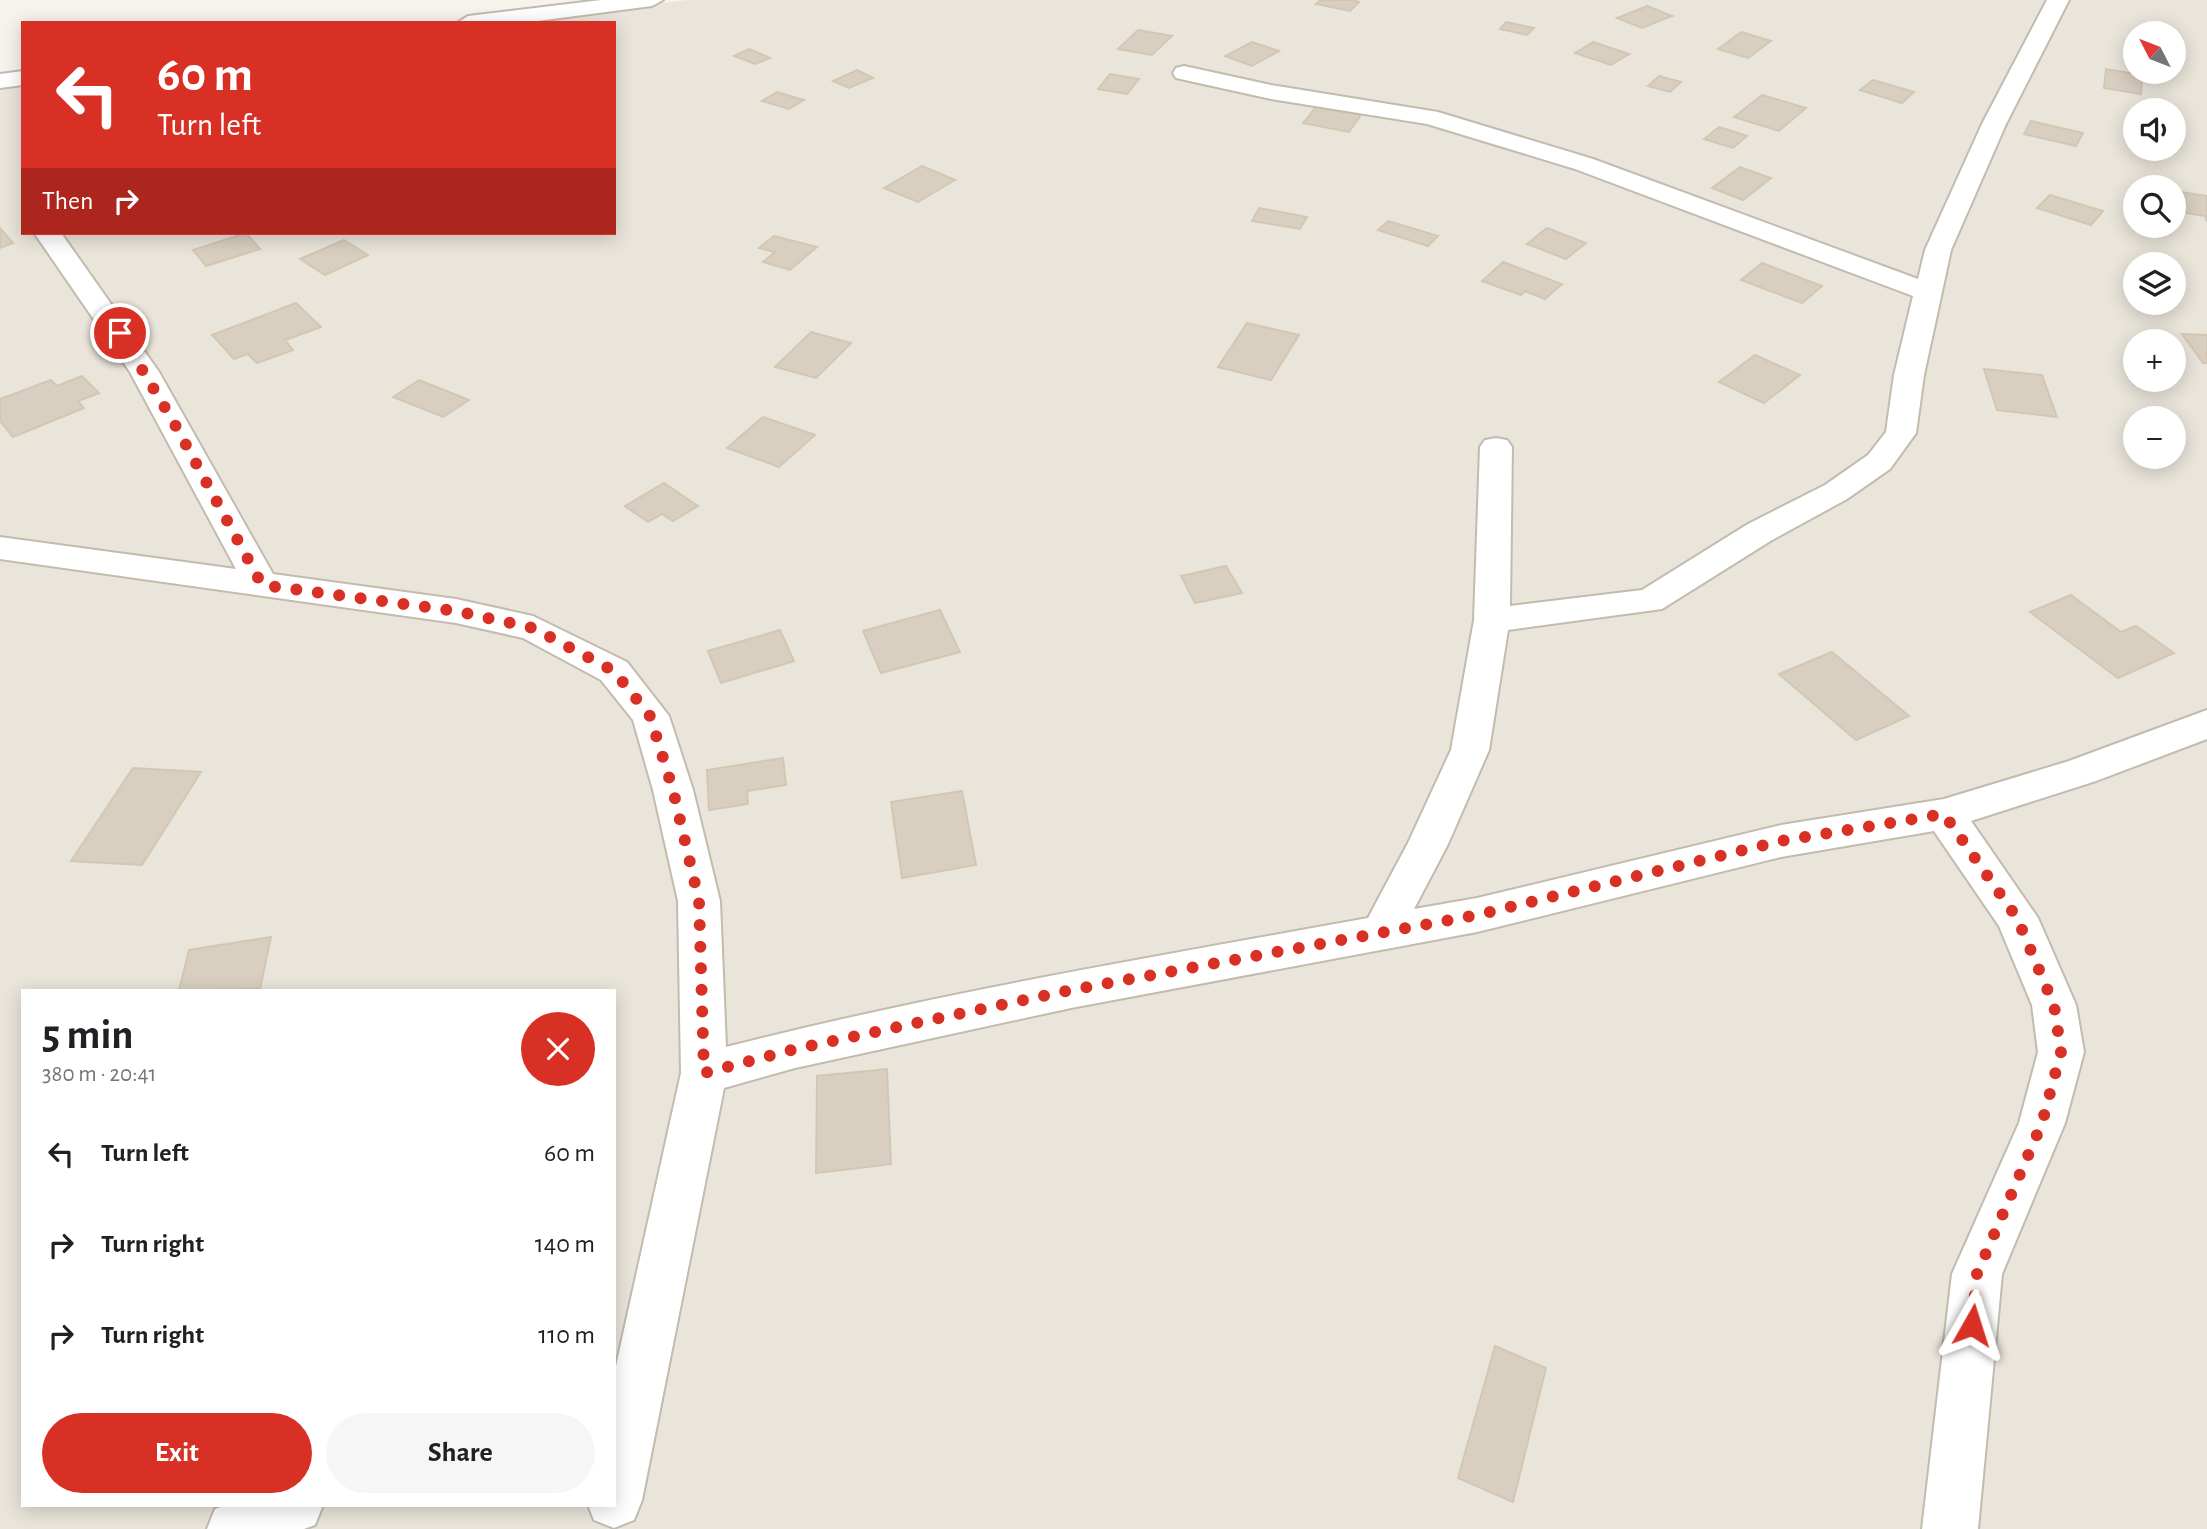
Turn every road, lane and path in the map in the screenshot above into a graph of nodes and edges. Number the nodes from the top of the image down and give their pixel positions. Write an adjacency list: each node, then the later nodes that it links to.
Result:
1 (652, 0): 3 (street)
2 (2058, 0): 8 (street)
3 (484, 21)
4 (1184, 73): 8 (street)
5 (21, 78): 6 (street)
6 (0, 81)
7 (50, 235): 11 (street)
8 (1928, 292): 12 (street)
9 (1496, 447): 12 (street)
10 (0, 548): 11 (street)
11 (262, 585): 16 (street)
12 (1492, 620): 15 (street)
13 (2207, 724): 14 (street)
14 (1944, 814): 15 (street); 23 (street)
15 (1381, 933): 16 (street)
16 (704, 1073): 17 (street)
17 (626, 1395): 18 (street)
18 (616, 1485)
19 (290, 1507): 21 (street)
20 (613, 1507): 22 (street)
21 (235, 1529)
22 (607, 1529)
23 (1950, 1529)

